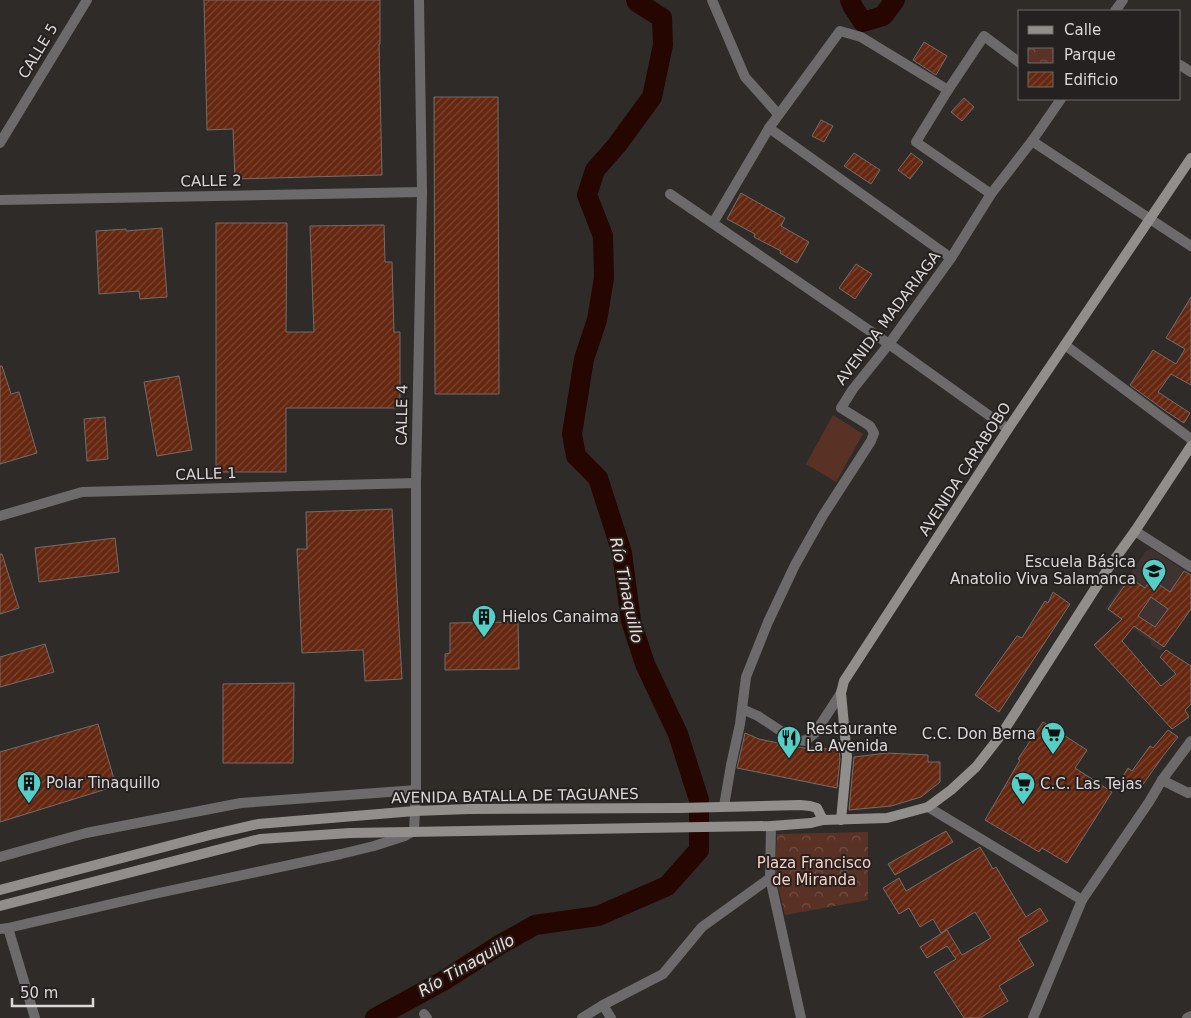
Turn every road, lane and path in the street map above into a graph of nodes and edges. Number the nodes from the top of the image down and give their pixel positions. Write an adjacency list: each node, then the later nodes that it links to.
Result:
1 (87, 0): 10 (street, CALLE 5)
2 (419, 0): 12 (street, CALLE 4)
3 (712, 0): 7 (street)
4 (1018, 61): 5 (street)
5 (948, 90): 7 (street); 14 (street)
6 (1060, 100): 9 (street, AVENIDA MADARIAGA)
7 (778, 114): 8 (street)
8 (769, 128): 17 (street); 19 (street)
9 (1032, 141): 14 (street, AVENIDA MADARIAGA); 16 (street)
10 (0, 143)
11 (1191, 158): 16 (street, AVENIDA CARABOBO)
12 (422, 192): 15 (street, CALLE 2); 25 (street, CALLE 4)
13 (670, 194): 17 (street)
14 (992, 194): 19 (street, AVENIDA MADARIAGA)
15 (0, 200)
16 (1149, 219): 18 (street); 21 (street, AVENIDA CARABOBO)
17 (713, 223): 20 (street)
18 (1191, 246)
19 (951, 258): 20 (street, AVENIDA MADARIAGA)
20 (889, 344): 22 (street); 30 (street, AVENIDA MADARIAGA)
21 (1065, 345): 22 (street, AVENIDA CARABOBO); 23 (street)
22 (1008, 429): 29 (street, AVENIDA CARABOBO)
23 (1191, 439)
24 (1191, 446): 27 (street)
25 (416, 483): 26 (street, CALLE 1); 33 (street, CALLE 4)
26 (0, 516)
27 (1135, 531): 28 (street); 36 (street)
28 (1191, 567)
29 (841, 693): 30 (street); 39 (street, AVENIDA CARABOBO)
30 (742, 709): 35 (street, AVENIDA MADARIAGA)
31 (1191, 740): 32 (street)
32 (1162, 780): 34 (street); 45 (street)
33 (416, 790): 37 (street, CALLE 4); 42 (street)
34 (1191, 792)
35 (720, 806): 37 (street, AVENIDA BATALLA DE TAGUANES); 38 (street, AVENIDA BATALLA DE TAGUANES)
36 (928, 807): 39 (street); 45 (street)
37 (415, 811): 41 (street, CALLE 4); 44 (street, AVENIDA BATALLA DE TAGUANES)
38 (823, 820): 39 (street); 40 (street)
39 (841, 820)
40 (771, 826): 41 (street); 43 (street)
41 (414, 831): 46 (street); 47 (street)
42 (0, 857)
43 (770, 878): 48 (street); 53 (street)
44 (0, 890)
45 (1082, 900): 54 (street)
46 (0, 906)
47 (4, 929): 50 (street)
48 (603, 1005): 51 (street); 52 (street)
49 (1191, 1016): 55 (street)
50 (35, 1018)
51 (582, 1018)
52 (611, 1018)
53 (801, 1018)
54 (1033, 1018)
55 (1187, 1018)

